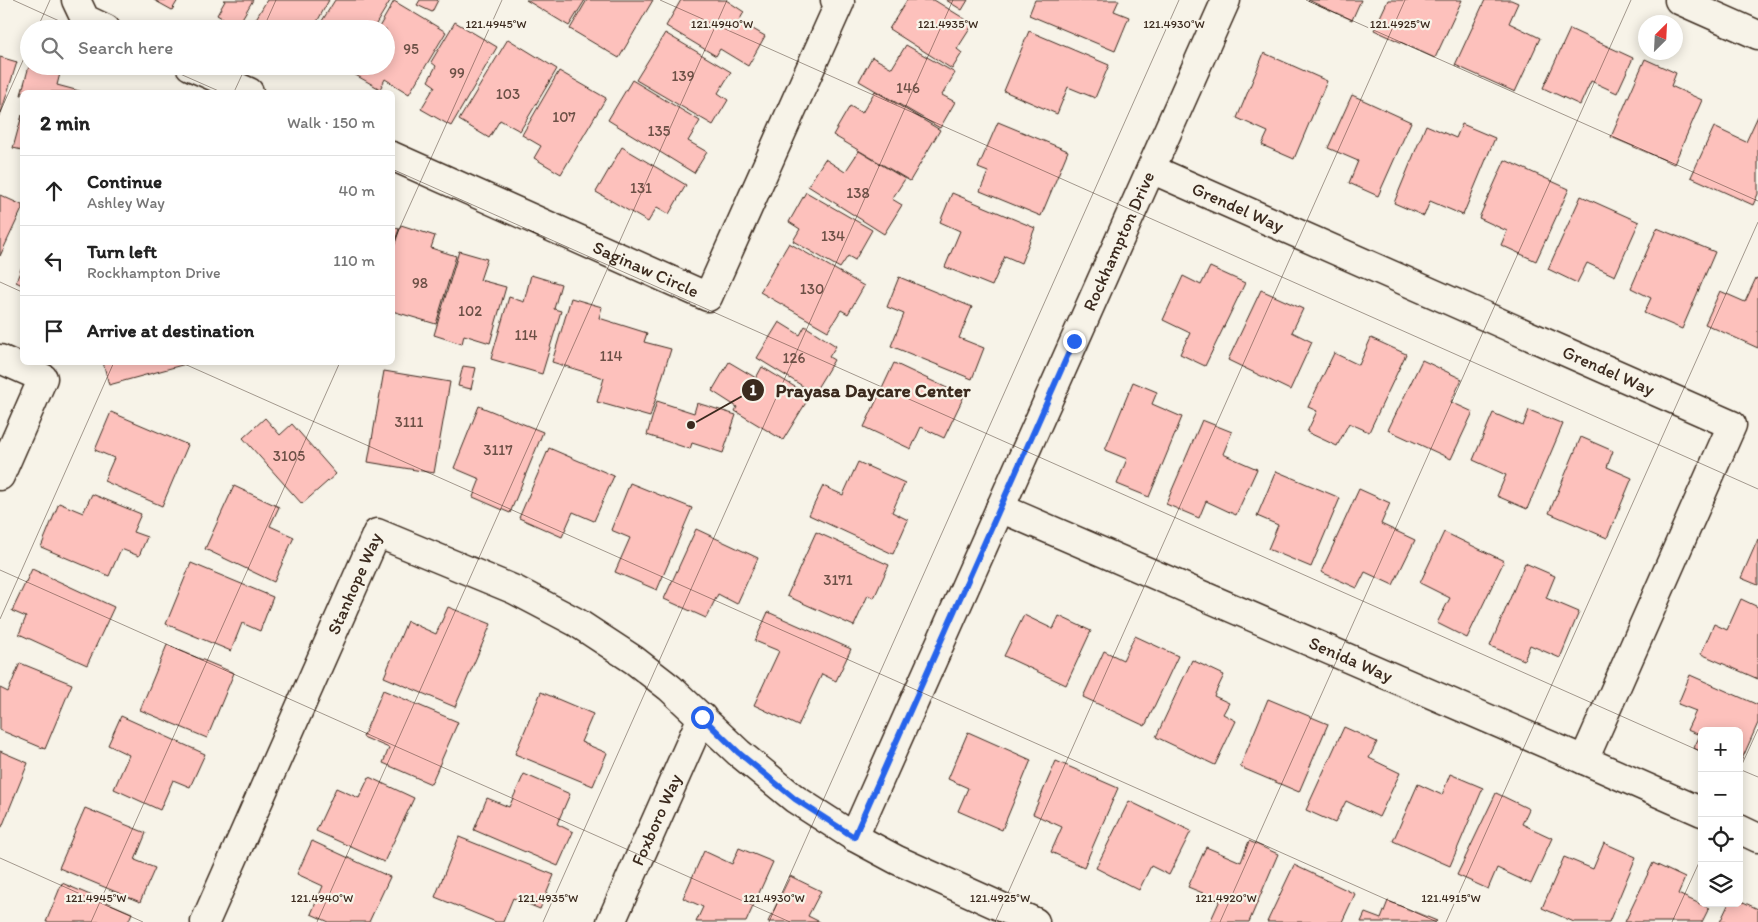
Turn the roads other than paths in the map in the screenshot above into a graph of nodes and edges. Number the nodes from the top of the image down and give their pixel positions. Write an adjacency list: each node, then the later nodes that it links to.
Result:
1 (76, 0): 5 (street)
2 (836, 0): 9 (street, Saginaw Circle)
3 (1226, 0): 10 (street, Rockhampton Drive)
4 (1679, 0): 6 (street)
5 (85, 20)
6 (1758, 35)
7 (210, 75): 8 (street)
8 (244, 90)
9 (395, 157)
10 (1151, 169): 13 (street, Rockhampton Drive); 15 (street, Grendel Way)
11 (0, 359): 12 (street)
12 (0, 476)
13 (1000, 508): 15 (street, Senida Way); 18 (street, Rockhampton Drive)
14 (702, 717): 18 (street); 20 (street, Stanhope Way); 21 (street, Foxboro Way)
15 (1584, 760): 16 (street, Senida Way)
16 (1698, 810)
17 (1743, 831): 19 (street)
18 (854, 837): 22 (street)
19 (1758, 838)
20 (205, 922)
21 (611, 922)
22 (1035, 922)

